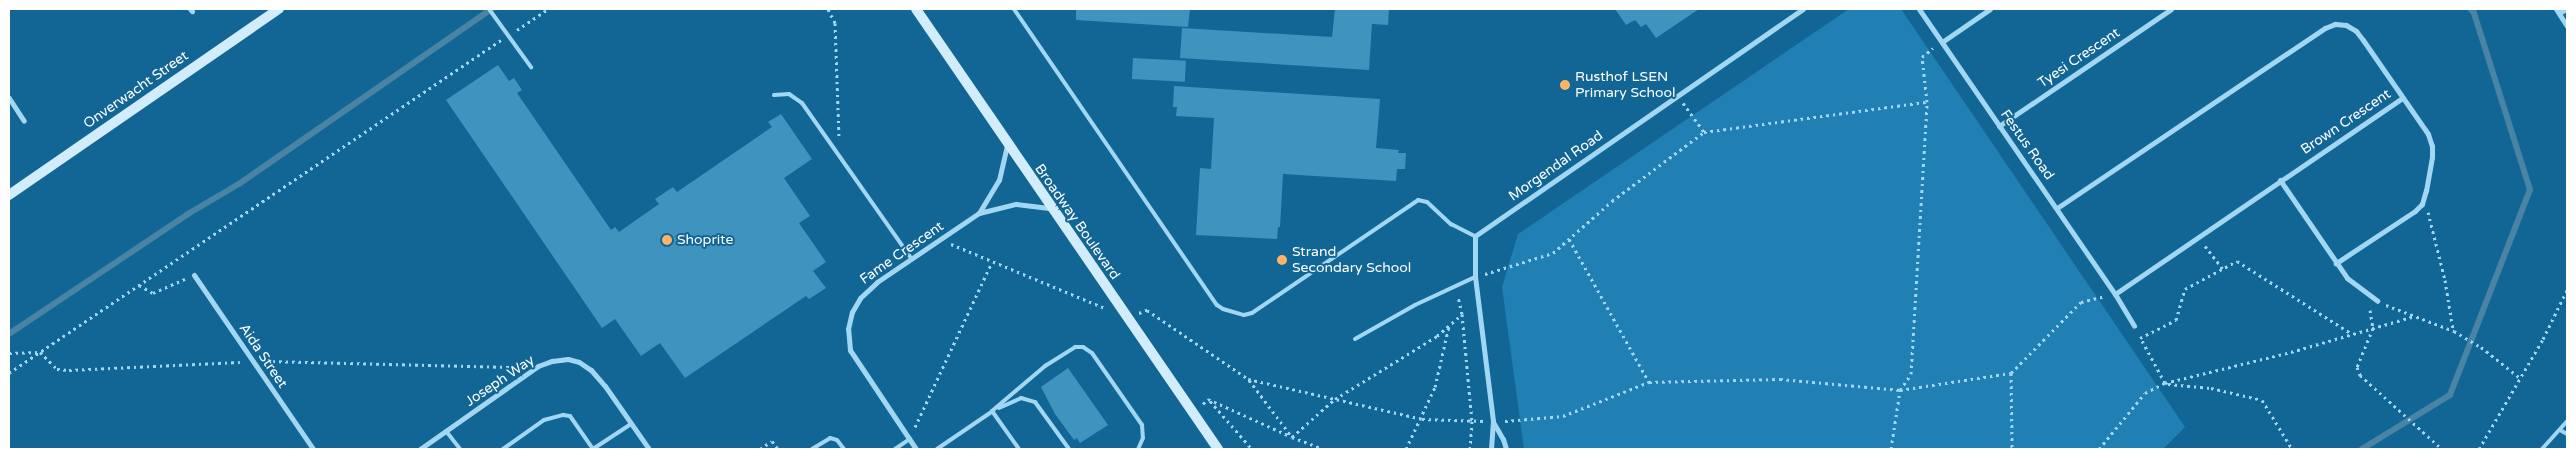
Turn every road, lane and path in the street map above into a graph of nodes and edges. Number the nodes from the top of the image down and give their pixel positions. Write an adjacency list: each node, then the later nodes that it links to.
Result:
1 (279, 9): 28 (main road, Onverwacht Street)
2 (489, 9): 14 (lane)
3 (548, 9): 14 (path)
4 (828, 9): 26 (path)
5 (916, 9): 25 (main road, Broadway Boulevard)
6 (1014, 9): 33 (lane)
7 (1803, 9): 18 (street, Morgendal Road)
8 (1919, 9): 15 (street, Festus Road)
9 (1990, 9): 15 (street)
10 (2171, 9): 23 (street, Tyesi Crescent)
11 (2566, 9): 12 (street)
12 (2557, 11): 13 (street)
13 (2567, 26)
14 (508, 36): 16 (lane); 43 (path)
15 (1942, 42): 21 (path); 23 (street, Festus Road)
16 (531, 67)
17 (774, 94): 26 (lane)
18 (1678, 96): 24 (path); 33 (street, Morgendal Road)
19 (9, 98): 22 (street)
20 (2402, 98): 27 (street, Brown Crescent); 29 (street); 31 (street, Brown Crescent)
21 (1928, 102): 24 (path); 69 (path)
22 (24, 121)
23 (1999, 126): 31 (street, Festus Road)
24 (1704, 132): 36 (path)
25 (1007, 145): 30 (main road, Broadway Boulevard); 32 (street, Fame Crescent)
26 (840, 158): 37 (lane)
27 (2280, 180): 34 (street, Brown Crescent); 39 (street)
28 (9, 195)
29 (2422, 204): 39 (street); 55 (path)
30 (1051, 208): 32 (street, Fame Crescent); 50 (main road, Broadway Boulevard)
31 (2057, 208): 46 (street, Festus Road)
32 (979, 213): 35 (street, Fame Crescent)
33 (1474, 236): 42 (street)
34 (2198, 237): 40 (path); 46 (street, Brown Crescent)
35 (941, 239): 37 (street, Fame Crescent); 38 (path)
36 (1569, 239): 42 (path); 67 (path)
37 (911, 258): 83 (street, Fame Crescent)
38 (992, 262): 50 (path); 83 (path)
39 (2336, 263): 47 (street)
40 (2223, 269): 56 (path); 57 (path)
41 (194, 275): 43 (path); 61 (street, Aida Street)
42 (1475, 277): 44 (lane); 77 (street)
43 (139, 285): 59 (path)
44 (1455, 286): 49 (path); 58 (lane)
45 (2567, 290): 65 (path)
46 (2115, 294): 53 (street, Festus Road); 64 (path)
47 (2370, 297): 48 (street); 54 (path)
48 (2377, 301): 51 (path)
49 (1462, 314): 52 (path); 75 (path)
50 (1126, 316): 66 (path); 73 (main road, Broadway Boulevard)
51 (2415, 316): 54 (path); 55 (path)
52 (1449, 325): 71 (path); 74 (path)
53 (2134, 326): 57 (path)
54 (2373, 328): 56 (path); 111 (path)
55 (2454, 331): 65 (path)
56 (2352, 334): 68 (path)
57 (2140, 338): 68 (path)
58 (1355, 340)
59 (40, 352): 60 (path); 61 (path); 63 (path)
60 (9, 353)
61 (253, 361): 62 (path); 84 (street, Aida Street)
62 (538, 366): 78 (street, Joseph Way); 80 (street, Joseph Way)
63 (9, 373)
64 (2011, 373): 69 (path); 108 (path)
65 (2520, 378): 112 (path)
66 (1248, 379): 71 (path); 82 (path)
67 (1649, 382): 69 (path); 77 (path)
68 (2165, 383): 109 (path); 110 (path)
69 (1900, 390): 107 (path)
70 (1208, 399): 73 (path); 82 (path); 101 (path)
71 (1335, 399): 74 (path); 82 (path)
72 (992, 411): 96 (lane); 97 (lane); 98 (lane); 99 (lane)
73 (1194, 414): 100 (main road, Broadway Boulevard)
74 (1422, 419): 75 (path); 103 (path)
75 (1472, 421): 77 (path); 104 (path)
76 (2567, 421): 79 (lane)
77 (1493, 422): 105 (street); 106 (street)
78 (632, 424): 88 (lane); 89 (street, Joseph Way)
79 (2560, 430): 81 (lane); 113 (lane)
80 (446, 431): 85 (street, Joseph Way); 86 (lane)
81 (2567, 434)
82 (1292, 438): 102 (path)
83 (910, 439): 94 (lane); 95 (street, Fame Crescent)
84 (313, 449)
85 (420, 449)
86 (460, 449)
87 (502, 449): 88 (lane)
88 (593, 449)
89 (649, 449)
90 (760, 449): 91 (path)
91 (778, 449)
92 (812, 449): 93 (lane)
93 (844, 449)
94 (895, 449)
95 (916, 449)
96 (937, 449)
97 (1019, 449)
98 (1069, 449)
99 (1138, 449)
100 (1217, 449)
101 (1252, 449)
102 (1324, 449)
103 (1406, 449)
104 (1470, 449)
105 (1491, 449)
106 (1506, 449)
107 (1890, 449)
108 (2012, 449)
109 (2099, 449)
110 (2292, 449)
111 (2442, 449)
112 (2479, 449)
113 (2542, 449)

